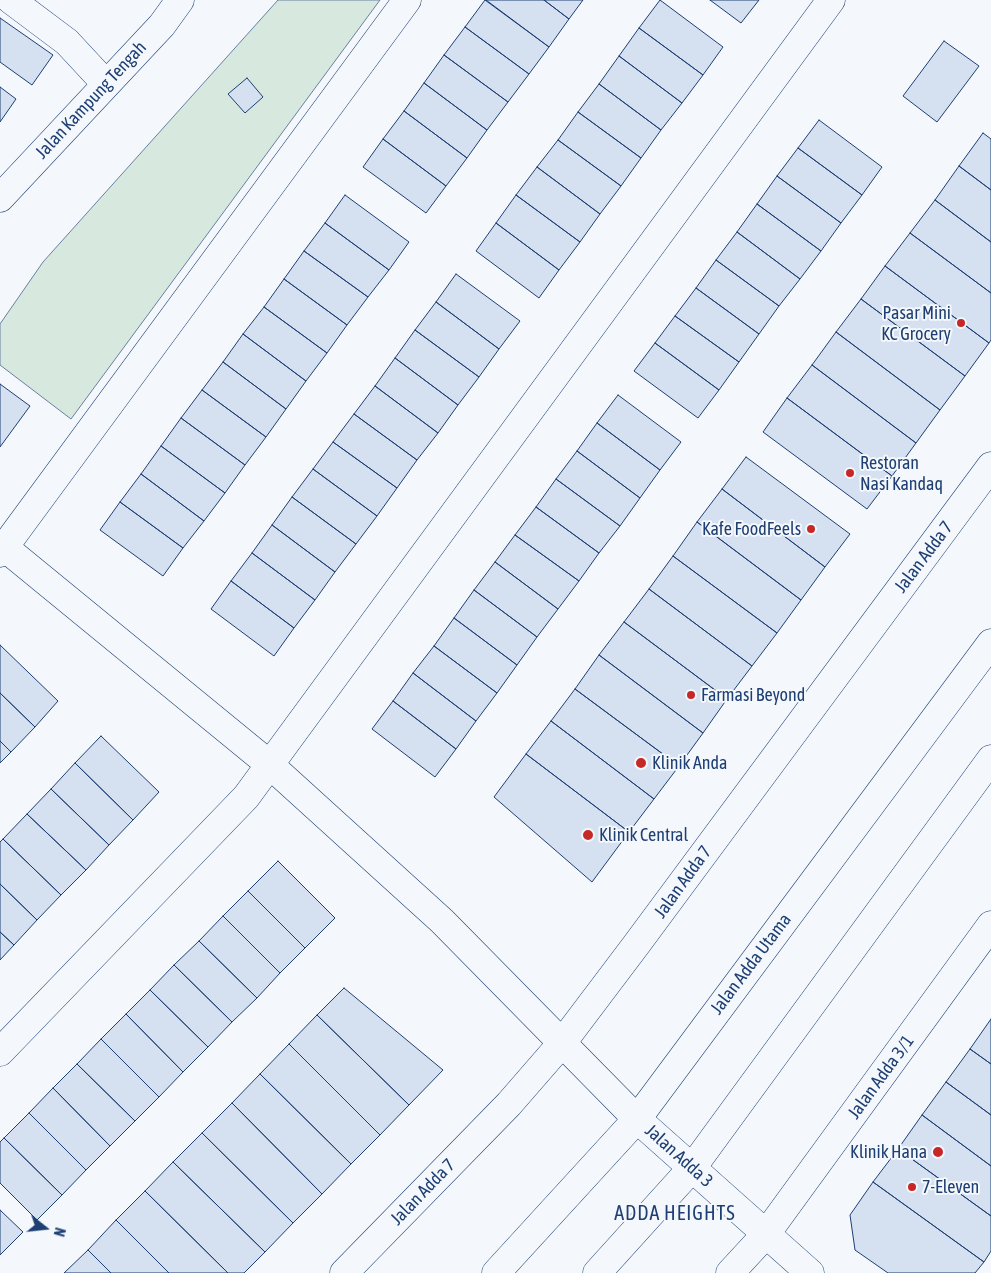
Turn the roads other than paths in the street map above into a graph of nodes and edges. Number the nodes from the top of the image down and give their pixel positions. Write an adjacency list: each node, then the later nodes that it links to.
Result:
1 (12, 0): 5 (street)
2 (180, 0): 5 (street, Jalan Kampung Tengah)
3 (407, 0): 8 (street)
4 (831, 0): 11 (street)
5 (106, 84): 6 (street, Jalan Kampung Tengah)
6 (0, 198)
7 (991, 466): 13 (street, Jalan Adda 7)
8 (2, 550): 11 (street, Jalan Adda 3)
9 (991, 643): 15 (street, Jalan Adda Utama)
10 (991, 759): 16 (street)
11 (269, 764): 13 (street, Jalan Adda 3); 14 (street)
12 (991, 924): 17 (street, Jalan Adda 3/1)
13 (562, 1043): 15 (street, Jalan Adda 3); 18 (street, Jalan Adda 7)
14 (0, 1052)
15 (637, 1119): 16 (street, Jalan Adda 3); 19 (street, Jalan Adda Utama)
16 (692, 1168): 17 (street, Jalan Adda 3); 20 (street)
17 (766, 1234): 21 (street, Jalan Adda 3/1); 22 (street, Jalan Adda 3)
18 (344, 1273)
19 (496, 1273)
20 (598, 1273)
21 (730, 1273)
22 (810, 1273)

